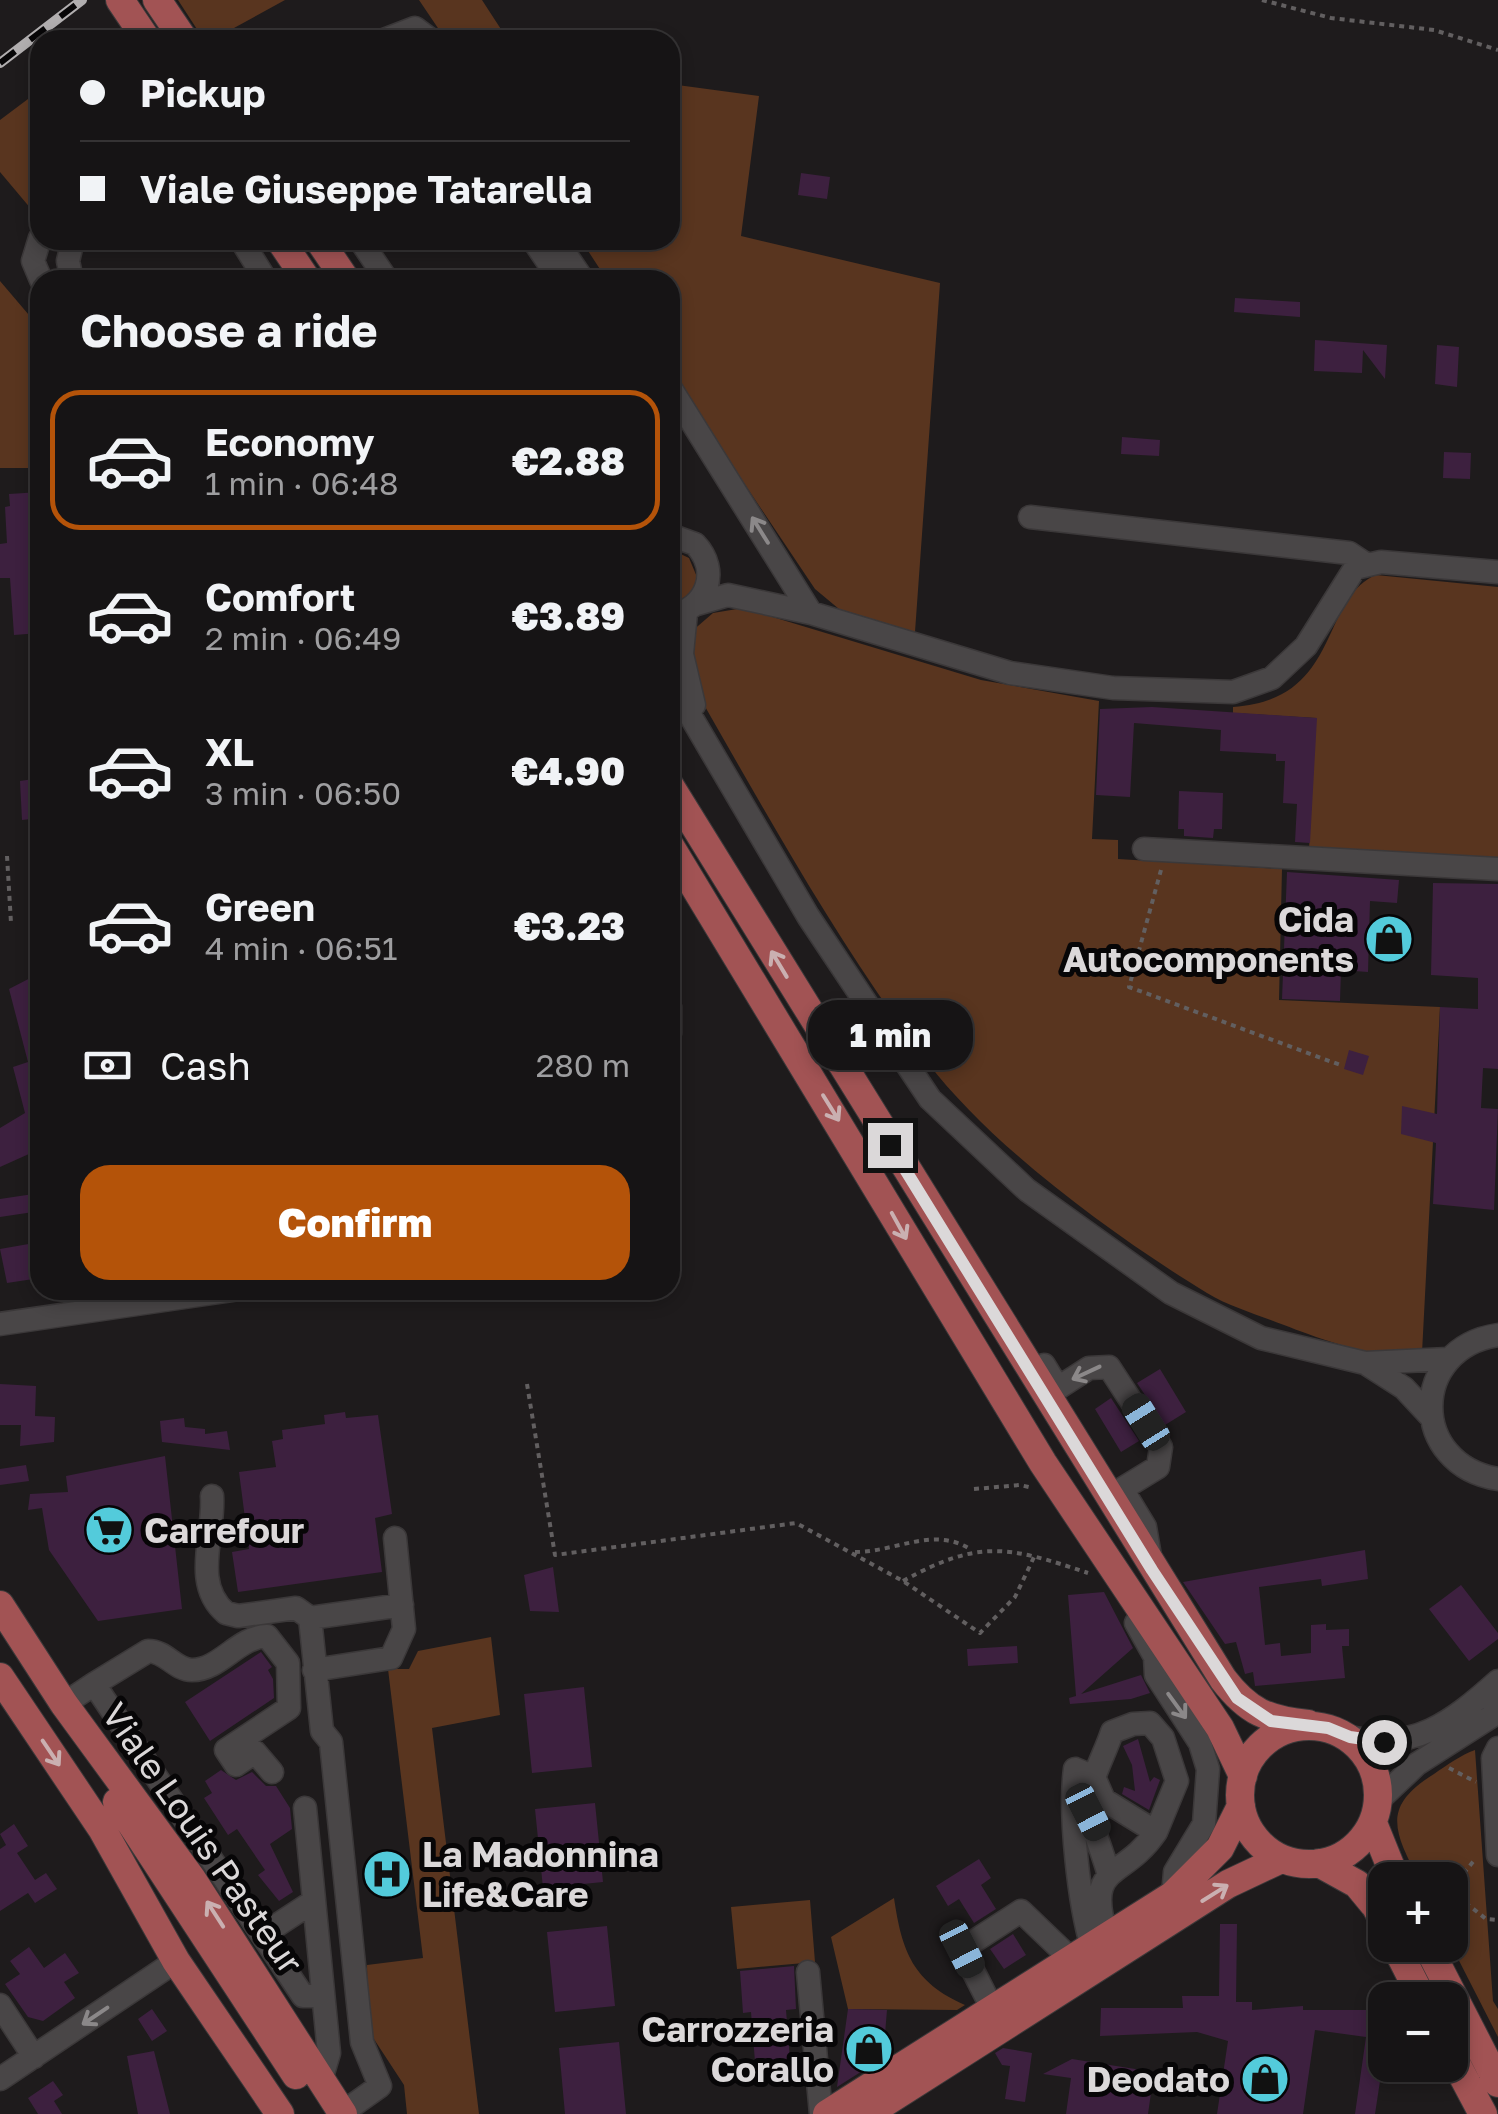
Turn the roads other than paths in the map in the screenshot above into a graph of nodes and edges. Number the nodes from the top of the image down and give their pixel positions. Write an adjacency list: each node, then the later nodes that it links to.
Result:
1 (120, 0): 3 (main road)
2 (158, 0): 4 (main road)
3 (140, 30)
4 (178, 30)
5 (680, 403): 13 (street, one-way to 5)
6 (1030, 517): 8 (street)
7 (680, 538): 9 (street)
8 (1367, 565): 10 (street); 13 (street)
9 (709, 570): 11 (street); 12 (street)
10 (1498, 572)
11 (728, 595): 12 (street); 13 (street)
12 (684, 610): 15 (street)
13 (811, 614)
14 (680, 697): 15 (street)
15 (700, 728): 25 (street)
16 (680, 802): 20 (main road, one-way to 16)
17 (1153, 850): 19 (street)
18 (680, 862): 31 (main road, one-way to 31)
19 (1498, 869)
20 (973, 1281): 30 (main road); 30 (street, one-way to 20)
21 (164, 1300): 22 (street)
22 (0, 1324)
23 (1498, 1335): 24 (street)
24 (1448, 1360): 25 (street); 26 (street)
25 (1365, 1363): 26 (street)
26 (1431, 1417): 27 (street)
27 (1497, 1480)
28 (212, 1496): 34 (street)
29 (396, 1538): 33 (street)
30 (1152, 1570): 41 (main road)
31 (1128, 1586): 46 (main road); 58 (street, one-way to 58)
32 (0, 1605): 39 (main road, Viale Louis Pasteur)
33 (402, 1605): 34 (street); 35 (street)
34 (310, 1618): 35 (street)
35 (314, 1670): 76 (street)
36 (0, 1677): 51 (main road, one-way to 51)
37 (1498, 1682): 42 (street)
38 (94, 1684): 39 (street); 45 (street); 61 (street)
39 (64, 1704): 71 (main road, Viale Louis Pasteur, one-way to 39); 75 (main road)
40 (1498, 1704): 43 (street)
41 (1308, 1724): 42 (main road); 46 (main road)
42 (1350, 1737): 50 (main road)
43 (1459, 1737): 44 (street); 50 (street)
44 (1496, 1754): 53 (street)
45 (272, 1772)
46 (1242, 1776): 48 (main road)
47 (1094, 1777): 52 (street); 52 (street); 57 (street); 62 (street)
48 (1241, 1806): 54 (main road); 58 (main road)
49 (305, 1808): 60 (street)
50 (1377, 1810): 55 (main road); 56 (main road)
51 (102, 1830): 63 (main road); 74 (main road)
52 (1156, 1832): 57 (street)
53 (1489, 1853)
54 (1279, 1860): 56 (main road); 78 (main road, one-way to 54)
55 (1391, 1862)
56 (1319, 1863): 59 (main road)
57 (1108, 1872): 62 (street)
58 (1173, 1895): 62 (main road)
59 (1368, 1898)
60 (314, 1901): 61 (street); 66 (street)
61 (262, 1935): 66 (street)
62 (1090, 1948): 68 (main road); 68 (street)
63 (176, 1961): 69 (street, one-way to 69); 74 (main road)
64 (1436, 1962): 73 (main road)
65 (808, 1972): 77 (street)
66 (323, 1996): 71 (street)
67 (0, 2005): 69 (street)
68 (993, 2010): 77 (main road)
69 (34, 2057): 70 (street)
70 (0, 2079)
71 (321, 2080): 76 (main road, Viale Louis Pasteur)
72 (1466, 2082): 79 (main road)
73 (1498, 2083)
74 (284, 2114)
75 (322, 2114)
76 (343, 2114)
77 (824, 2114)
78 (868, 2114)
79 (1483, 2114)

